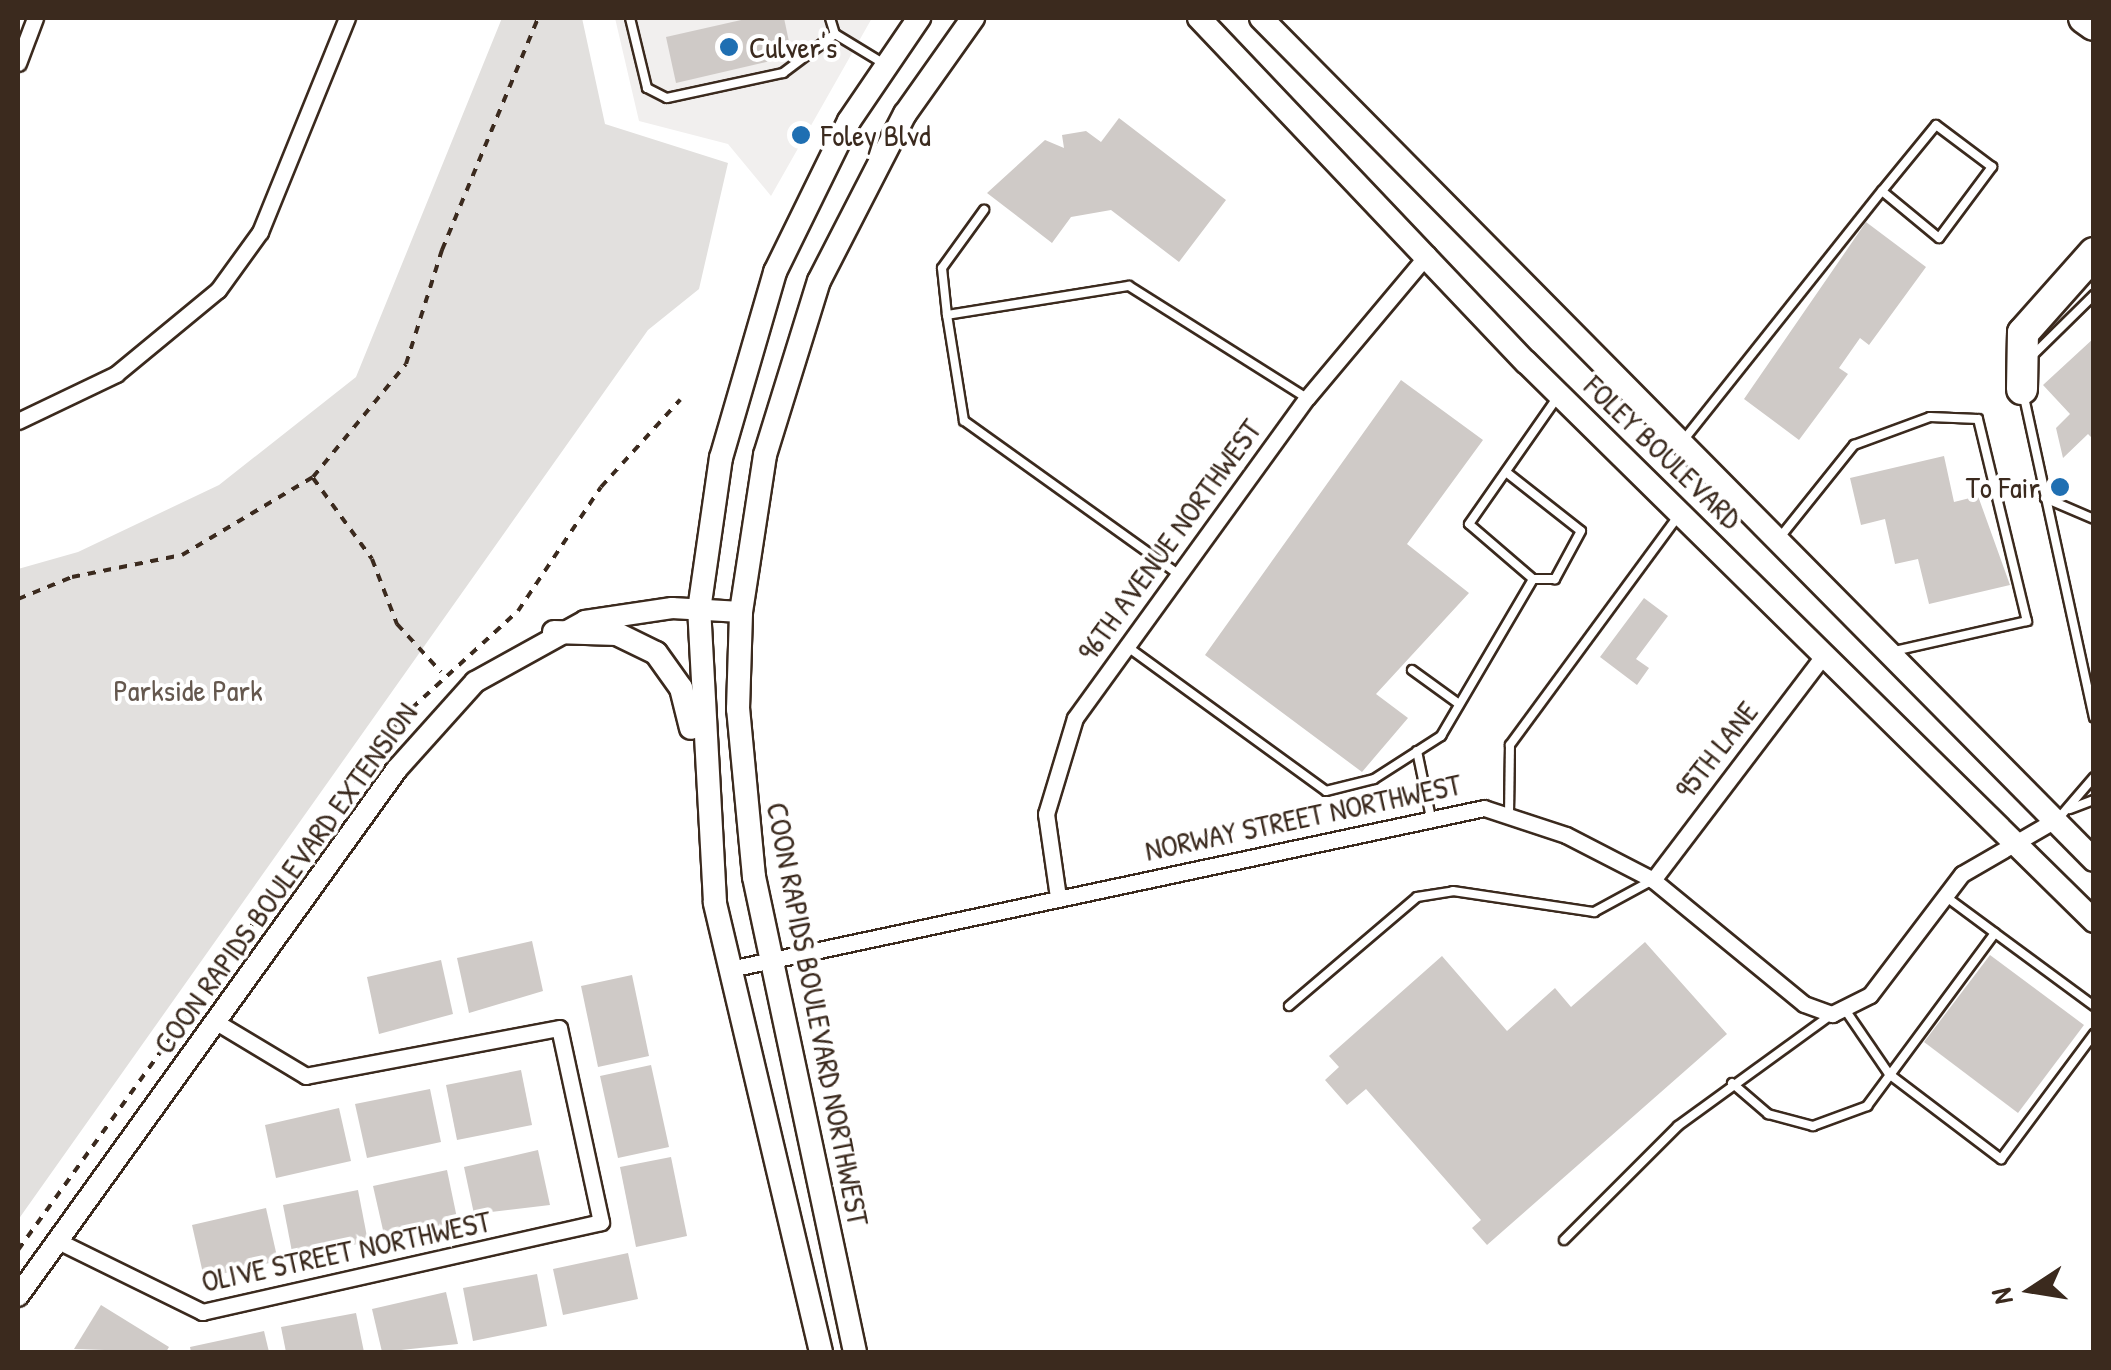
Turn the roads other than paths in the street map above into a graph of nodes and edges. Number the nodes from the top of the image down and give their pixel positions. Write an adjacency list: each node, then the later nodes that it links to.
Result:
1 (35, 18): 12 (street)
2 (347, 18): 23 (street)
3 (630, 18): 11 (lane)
4 (830, 18): 11 (lane)
5 (920, 18): 13 (main road)
6 (973, 18): 33 (main road, COON RAPIDS BOULEVARD NORTHWEST)
7 (1199, 18): 17 (main road, FOLEY BOULEVARD)
8 (1260, 18): 24 (main road, FOLEY BOULEVARD)
9 (2084, 18): 10 (highway)
10 (2094, 25)
11 (835, 34): 13 (lane)
12 (18, 64)
13 (886, 64): 32 (main road)
14 (1882, 191): 14 (lane); 24 (lane)
15 (984, 210): 19 (lane)
16 (2094, 253): 20 (highway)
17 (1428, 254): 21 (main road, FOLEY BOULEVARD); 22 (street, 96TH AVENUE NORTHWEST)
18 (2094, 294): 20 (lane)
19 (947, 315): 22 (lane); 30 (lane)
20 (2022, 389): 26 (lane)
21 (1560, 394): 25 (lane); 27 (main road, FOLEY BOULEVARD)
22 (1307, 398): 30 (street, 96TH AVENUE NORTHWEST)
23 (18, 422)
24 (1680, 445): 29 (main road, FOLEY BOULEVARD)
25 (1506, 472): 31 (lane); 31 (lane)
26 (2045, 498): 28 (lane); 40 (lane)
27 (1681, 512): 37 (main road, FOLEY BOULEVARD); 46 (lane)
28 (2094, 519)
29 (1778, 542): 36 (main road, FOLEY BOULEVARD); 36 (lane)
30 (1180, 574): 35 (street, 96TH AVENUE NORTHWEST)
31 (1533, 579): 39 (lane)
32 (700, 610): 33 (street, COON RAPIDS BOULEVARD EXTENSION); 34 (street, COON RAPIDS BOULEVARD EXTENSION); 44 (main road)
33 (741, 612): 55 (main road, COON RAPIDS BOULEVARD NORTHWEST)
34 (554, 632): 44 (main road); 60 (street, COON RAPIDS BOULEVARD EXTENSION)
35 (1125, 645): 41 (lane); 51 (street, 96TH AVENUE NORTHWEST)
36 (1889, 652): 47 (main road, FOLEY BOULEVARD)
37 (1824, 656): 48 (main road, FOLEY BOULEVARD); 50 (street, 95TH LANE)
38 (1412, 670): 39 (lane)
39 (1458, 704): 41 (lane)
40 (2094, 717)
41 (1417, 752): 45 (lane)
42 (2094, 777): 47 (lane)
43 (2094, 800): 47 (lane)
44 (704, 801): 56 (main road)
45 (1430, 813): 46 (street, NORWAY STREET NORTHWEST); 51 (street, NORWAY STREET NORTHWEST)
46 (1509, 814): 50 (street, NORWAY STREET NORTHWEST)
47 (2062, 815): 48 (street); 49 (main road, FOLEY BOULEVARD)
48 (2012, 840): 52 (street); 53 (main road, FOLEY BOULEVARD)
49 (2094, 860)
50 (1653, 880): 57 (lane); 59 (street, NORWAY STREET NORTHWEST)
51 (1058, 896): 55 (street, NORWAY STREET NORTHWEST)
52 (1945, 896): 54 (lane); 59 (street)
53 (2094, 920)
54 (1996, 933): 58 (lane); 62 (lane)
55 (772, 961): 56 (street, NORWAY STREET NORTHWEST); 68 (main road, COON RAPIDS BOULEVARD NORTHWEST)
56 (730, 968): 67 (main road)
57 (1289, 1006)
58 (2094, 1006)
59 (1839, 1012): 62 (lane); 63 (lane)
60 (216, 1022): 65 (street, COON RAPIDS BOULEVARD EXTENSION); 65 (street, OLIVE STREET NORTHWEST)
61 (2094, 1034): 62 (lane)
62 (1889, 1074): 63 (lane)
63 (1732, 1084): 64 (lane)
64 (1564, 1240)
65 (58, 1241): 66 (street, COON RAPIDS BOULEVARD EXTENSION)
66 (18, 1296)
67 (822, 1352)
68 (855, 1352)

